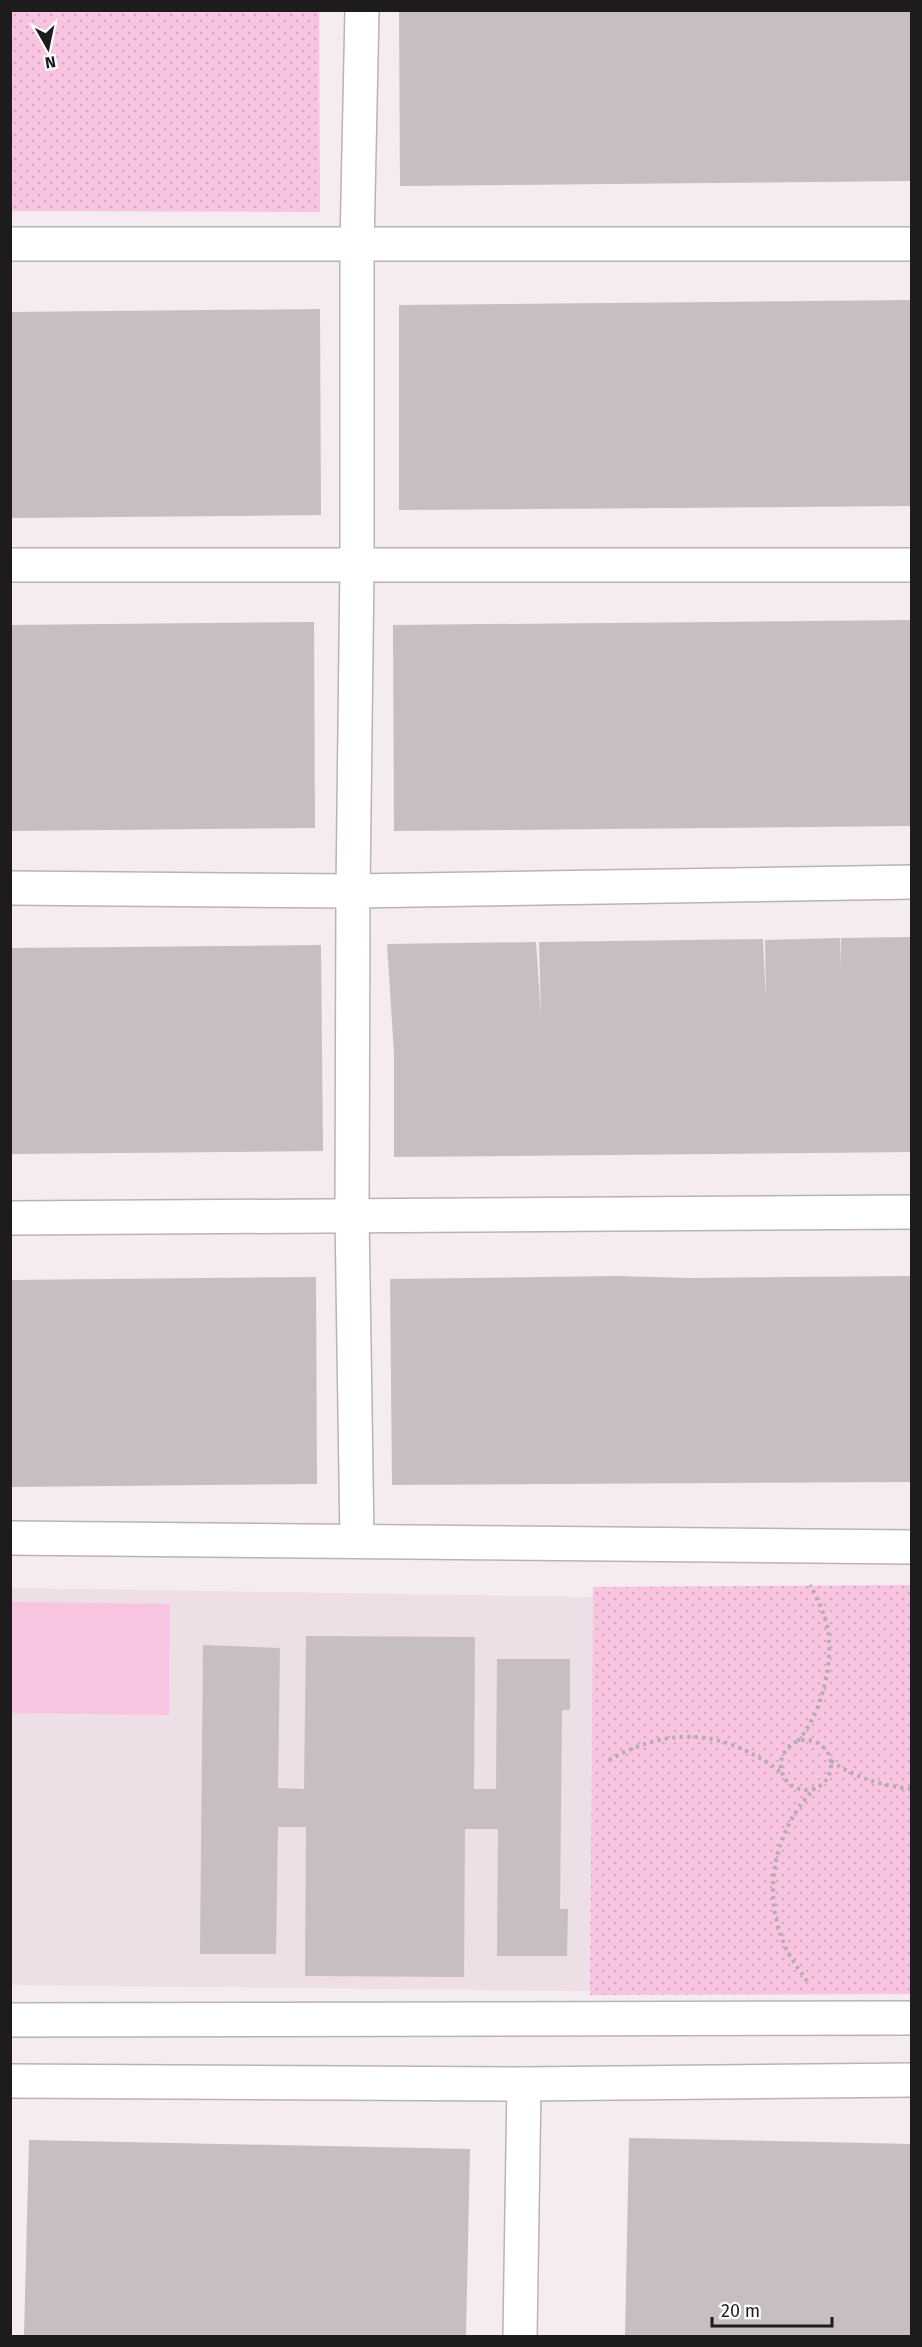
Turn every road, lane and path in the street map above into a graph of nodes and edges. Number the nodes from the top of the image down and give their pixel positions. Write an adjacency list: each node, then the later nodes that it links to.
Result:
1 (362, 10): 2 (street)
2 (357, 243): 3 (street); 4 (street); 7 (street)
3 (10, 244)
4 (912, 244)
5 (10, 565): 7 (street)
6 (912, 565): 7 (street)
7 (357, 566): 10 (street)
8 (912, 882): 10 (street)
9 (10, 888): 10 (street)
10 (353, 891): 12 (street)
11 (912, 1212): 12 (street)
12 (352, 1216): 13 (street); 15 (street)
13 (10, 1218)
14 (10, 1539): 15 (street)
15 (357, 1541): 16 (street)
16 (912, 1547)
17 (810, 1586): 18 (path)
18 (798, 1741): 20 (path); 21 (path)
19 (609, 1760): 21 (path)
20 (830, 1760): 22 (path); 23 (path)
21 (782, 1773): 22 (path)
22 (815, 1788): 24 (path)
23 (912, 1790)
24 (846, 2018): 25 (street); 26 (street)
25 (912, 2018)
26 (10, 2020)
27 (912, 2080): 29 (street)
28 (10, 2081): 29 (street)
29 (524, 2084): 30 (street)
30 (520, 2337)

